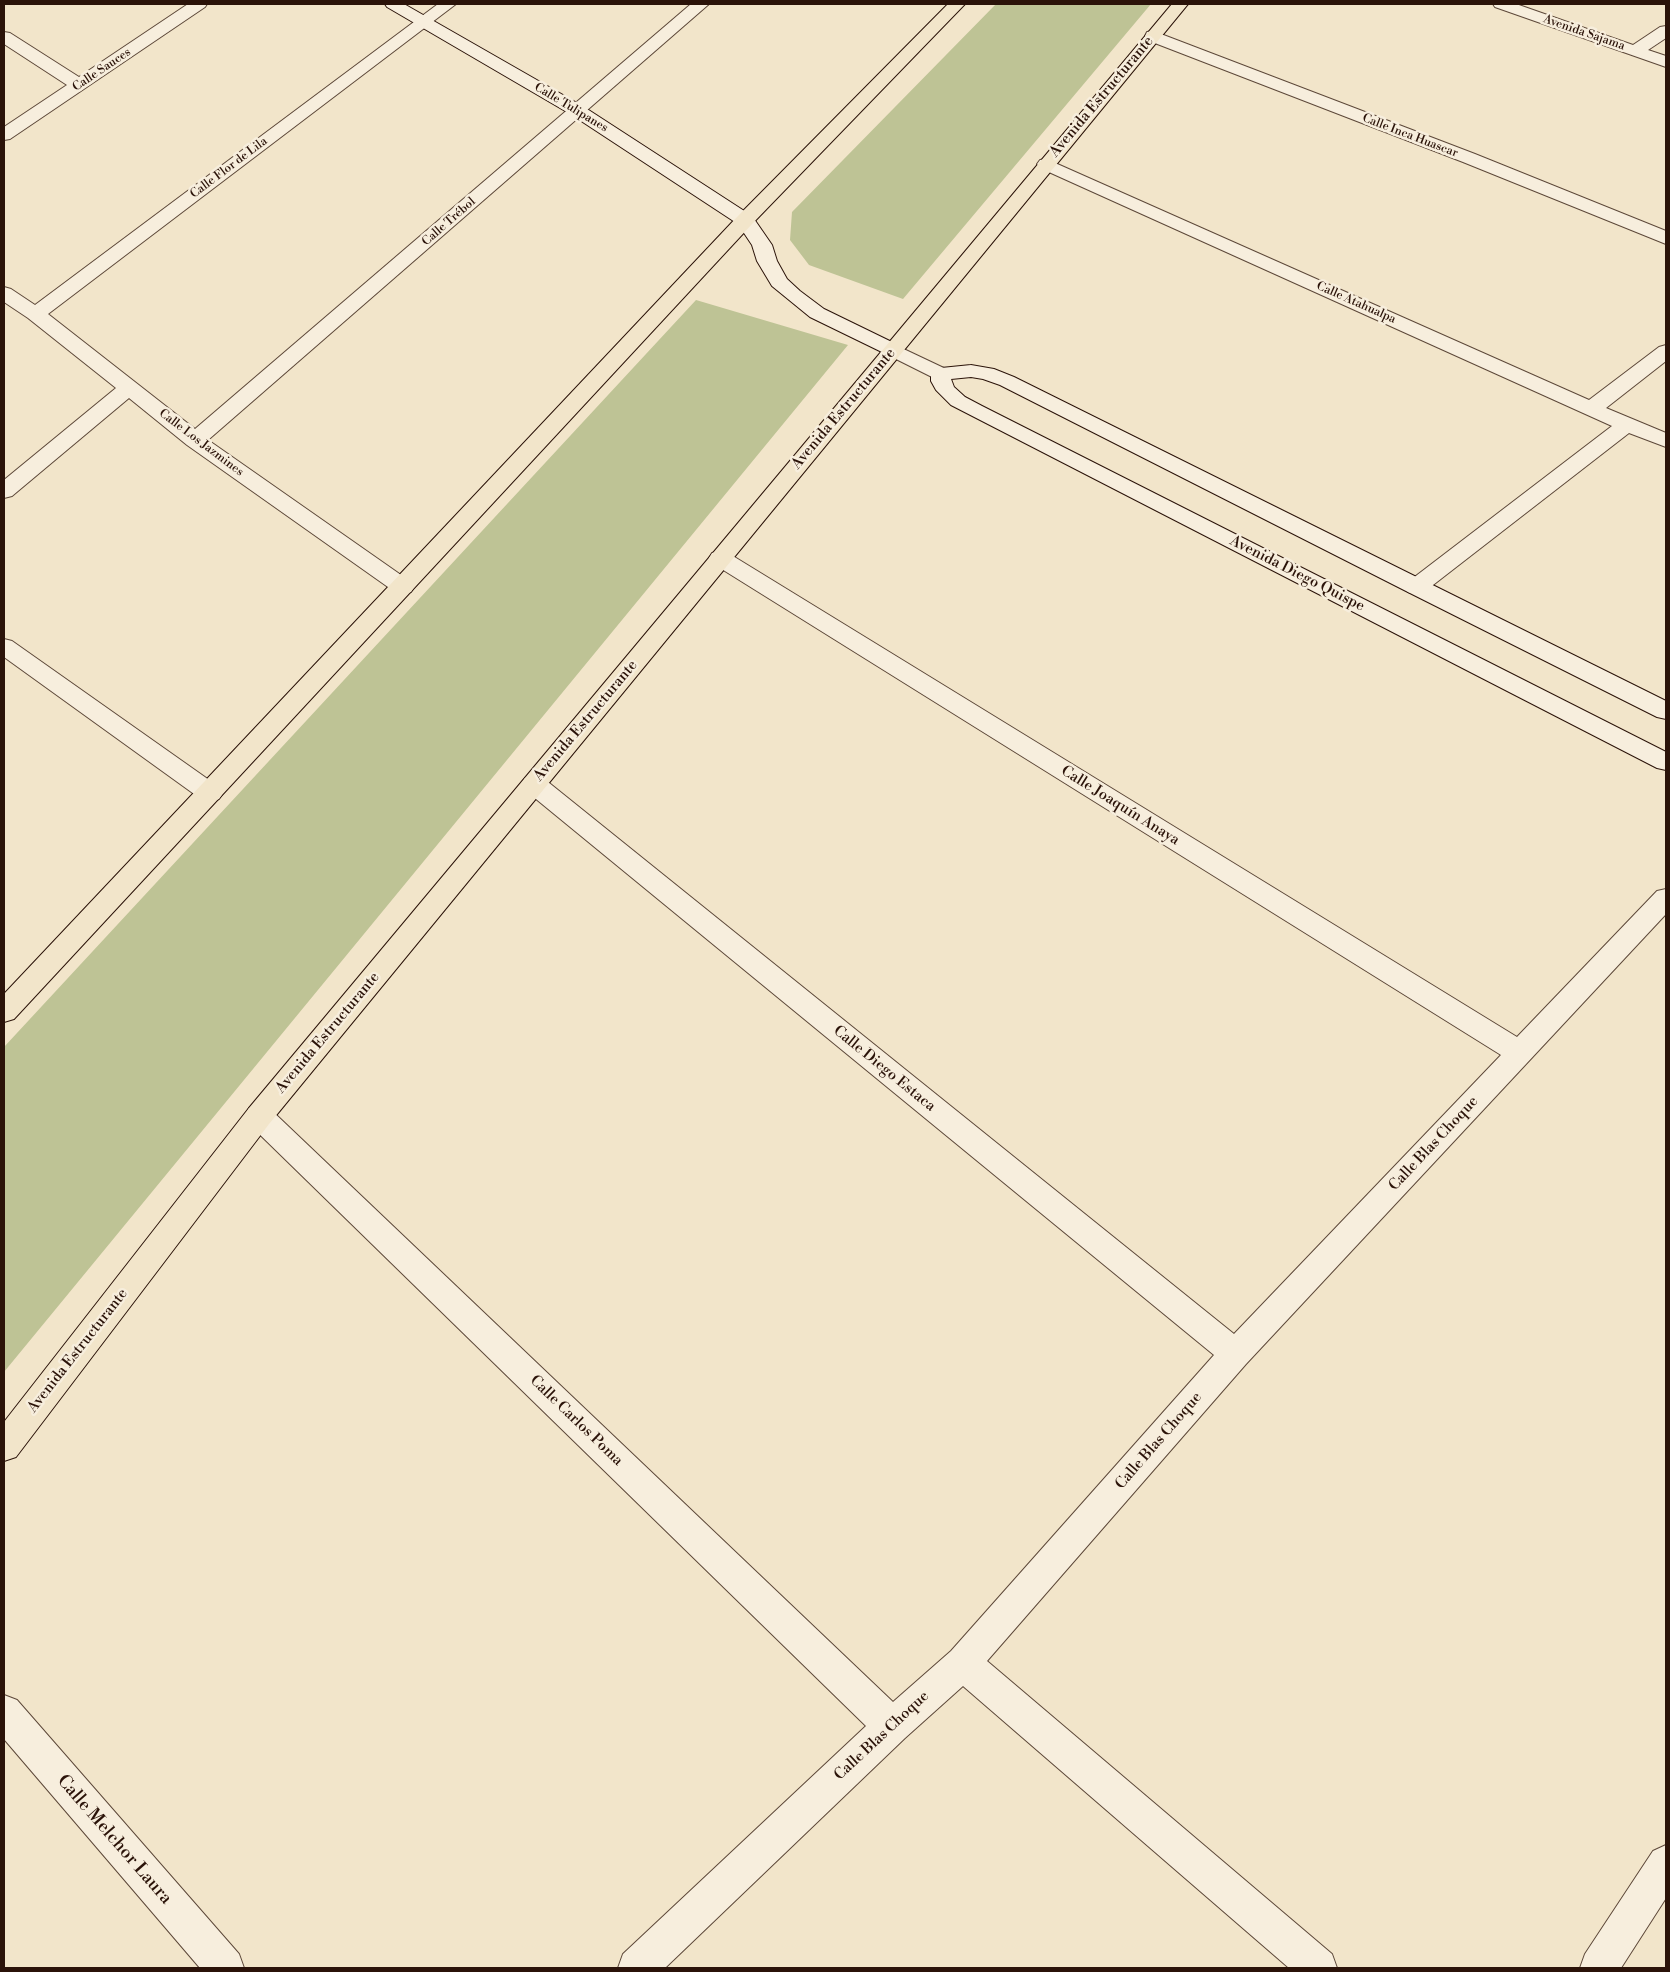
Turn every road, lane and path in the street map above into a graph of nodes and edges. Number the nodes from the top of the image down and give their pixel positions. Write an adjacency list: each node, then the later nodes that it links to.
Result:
1 (199, 4): 14 (street, Calle Sauces)
2 (393, 4): 8 (street, Calle Tulipanes)
3 (448, 4): 8 (street, Calle Flor de Lila)
4 (702, 4): 15 (street, Calle Trébol)
5 (957, 4): 18 (main road)
6 (1180, 4): 10 (main road, Avenida Estructurante)
7 (1501, 4): 12 (street, Avenida Sajama)
8 (423, 22): 15 (street, Calle Tulipanes); 21 (street, Calle Flor de Lila)
9 (1666, 31): 12 (street)
10 (1153, 36): 17 (main road, Avenida Estructurante); 19 (street, Calle Inca Huascar)
11 (4, 37): 14 (street)
12 (1634, 51): 13 (street, Avenida Sajama)
13 (1666, 62)
14 (79, 84): 16 (street, Calle Sauces)
15 (578, 111): 18 (street, Calle Tulipanes); 28 (street, Calle Trébol)
16 (4, 135)
17 (1046, 164): 22 (main road, Avenida Estructurante); 26 (street, Calle Atahualpa)
18 (745, 220): 22 (street); 32 (main road)
19 (1666, 238)
20 (4, 293): 21 (street, Calle Los Jazmines)
21 (35, 314): 25 (street, Calle Los Jazmines)
22 (893, 350): 24 (street); 31 (main road, Avenida Estructurante)
23 (1666, 351): 26 (street)
24 (941, 374): 33 (street); 36 (street, Avenida Diego Quispe)
25 (129, 387): 28 (street, Calle Los Jazmines); 30 (street)
26 (1591, 409): 27 (street, Calle Atahualpa)
27 (1627, 424): 29 (street, Calle Atahualpa); 33 (street)
28 (195, 440): 32 (street, Calle Los Jazmines)
29 (1666, 440)
30 (4, 492)
31 (720, 558): 37 (main road, Avenida Estructurante); 41 (street, Calle Joaquín Anaya)
32 (403, 587): 38 (main road)
33 (1416, 587): 35 (street)
34 (4, 646): 38 (street)
35 (1666, 711)
36 (1666, 762)
37 (534, 784): 42 (main road, Avenida Estructurante); 43 (street, Calle Diego Estaca)
38 (210, 792): 40 (main road)
39 (1666, 898): 41 (street, Calle Blas Choque)
40 (4, 1012)
41 (1520, 1053): 43 (street, Calle Blas Choque)
42 (259, 1116): 44 (main road, Avenida Estructurante); 47 (street, Calle Carlos Poma)
43 (1235, 1354): 45 (street, Calle Blas Choque)
44 (4, 1447)
45 (963, 1663): 47 (street, Calle Blas Choque); 51 (street)
46 (4, 1712): 49 (street, Calle Melchor Laura)
47 (892, 1726): 50 (street, Calle Blas Choque)
48 (1666, 1864): 52 (street)
49 (225, 1968)
50 (637, 1968)
51 (1318, 1968)
52 (1599, 1968)

